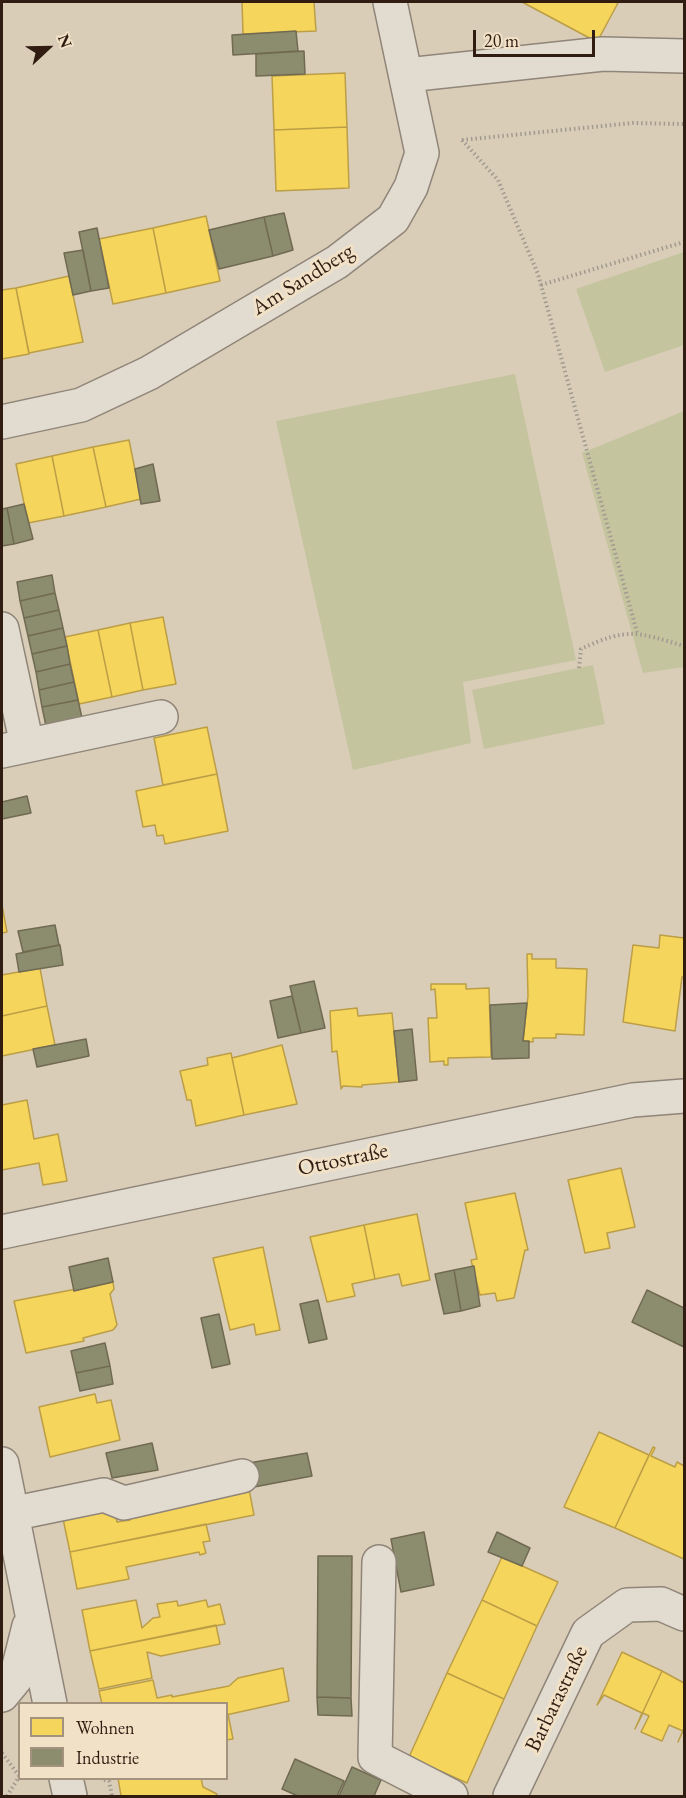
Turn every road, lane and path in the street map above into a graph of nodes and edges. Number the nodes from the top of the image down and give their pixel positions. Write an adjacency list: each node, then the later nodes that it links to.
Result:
1 (390, 2): 3 (street, Am Sandberg)
2 (684, 56): 3 (street)
3 (407, 75): 6 (street, Am Sandberg)
4 (684, 124): 5 (path)
5 (462, 140): 6 (path); 8 (path)
6 (422, 153): 9 (street, Am Sandberg)
7 (684, 242): 8 (path)
8 (541, 285): 11 (path)
9 (2, 422)
10 (2, 629): 15 (street)
11 (637, 632): 12 (path); 13 (path)
12 (684, 646)
13 (579, 668)
14 (161, 717): 15 (street)
15 (14, 748)
16 (684, 1096): 17 (street, Ottostraße)
17 (2, 1232)
18 (2, 1464): 20 (street)
19 (242, 1476): 20 (street)
20 (11, 1514): 23 (street)
21 (379, 1562): 34 (street)
22 (684, 1614): 35 (street, Barbarastraße)
23 (31, 1618): 24 (street); 25 (street)
24 (2, 1695)
25 (50, 1702)
26 (2, 1753): 27 (path)
27 (18, 1776)
28 (18, 1779): 31 (path)
29 (66, 1780): 32 (street)
30 (109, 1781): 33 (path)
31 (7, 1797)
32 (70, 1797)
33 (112, 1797)
34 (451, 1797)
35 (510, 1797)

